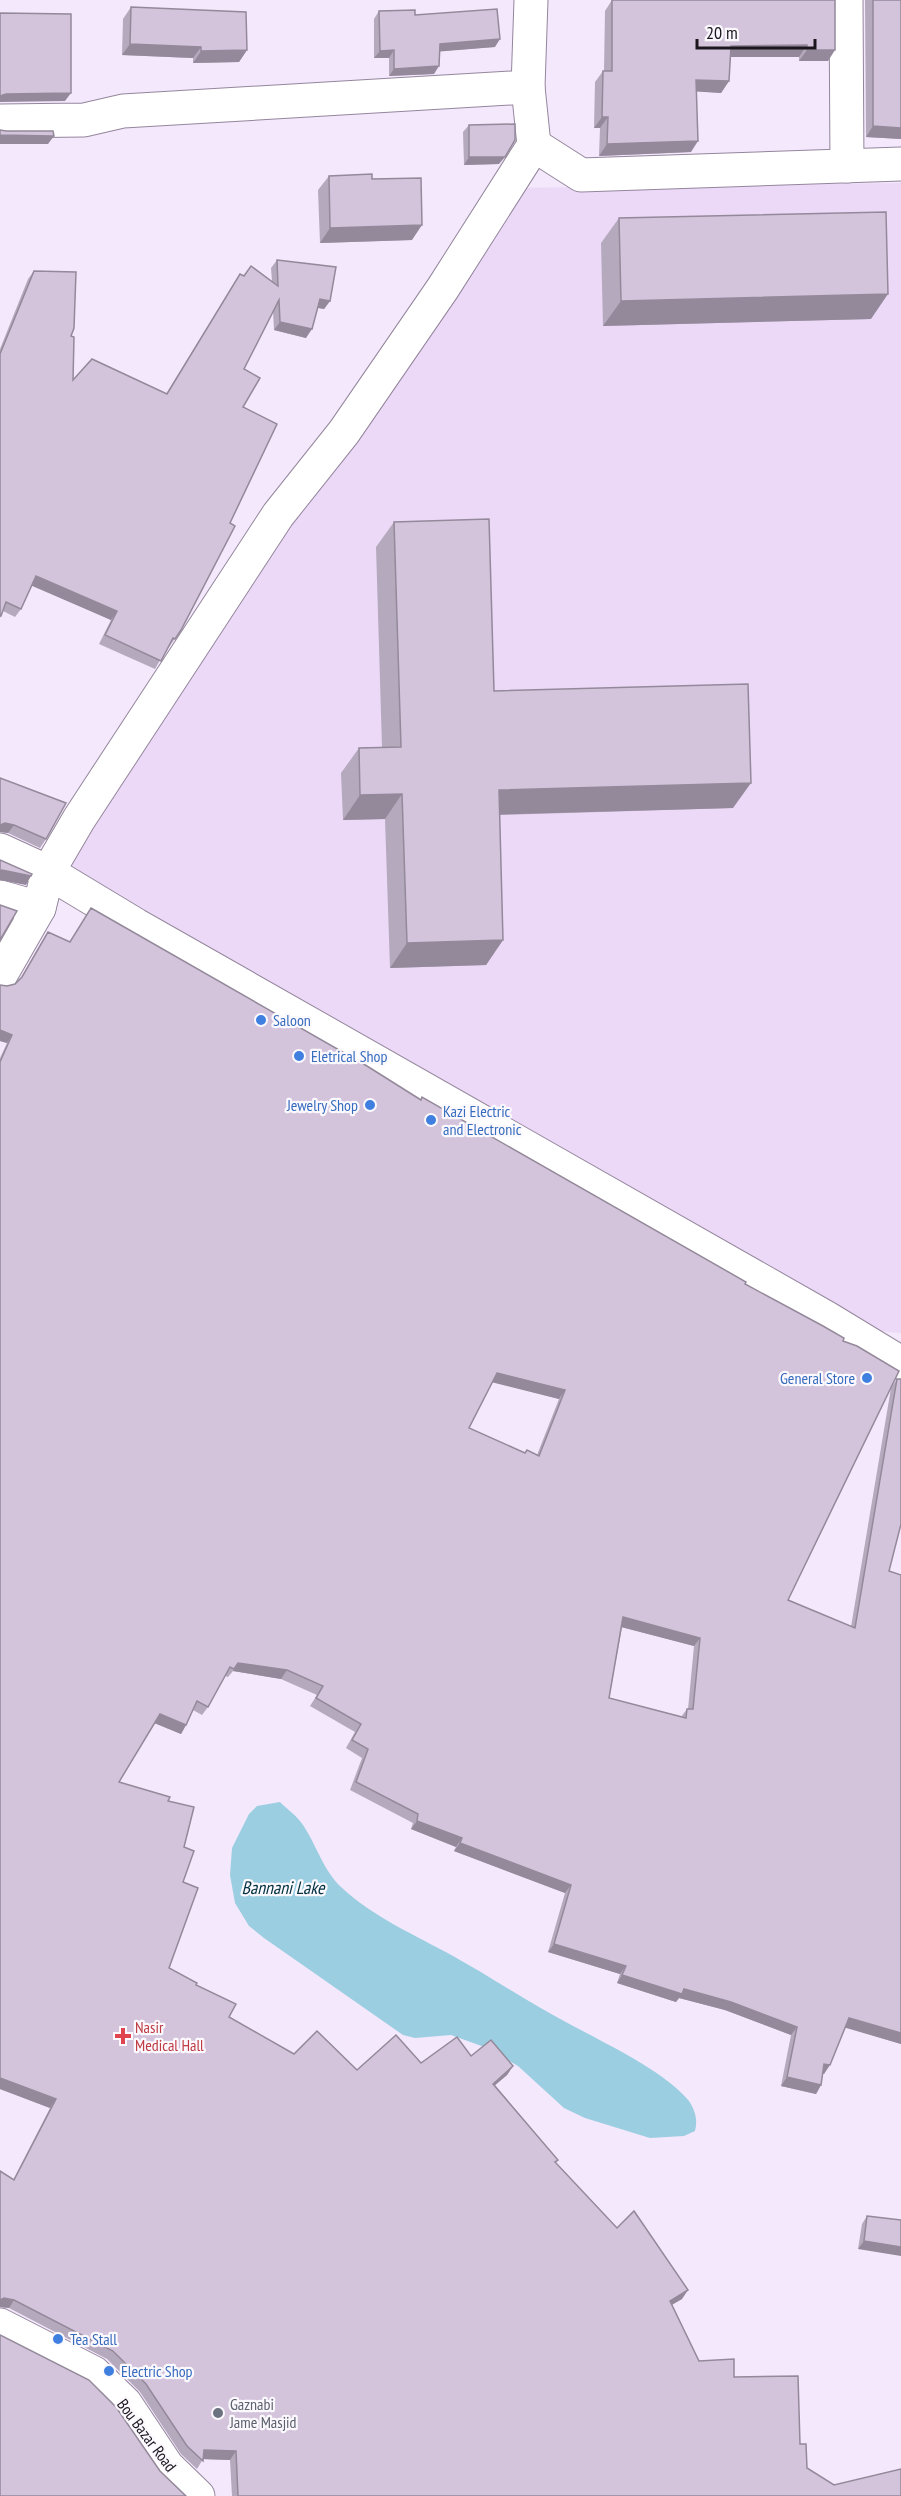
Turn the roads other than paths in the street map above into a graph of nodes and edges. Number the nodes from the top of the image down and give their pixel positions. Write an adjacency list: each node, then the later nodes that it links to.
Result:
1 (531, 0): 3 (street)
2 (846, 0): 7 (street)
3 (528, 87): 4 (street); 5 (street)
4 (0, 121)
5 (534, 145): 7 (street); 9 (street)
6 (901, 164): 7 (street)
7 (847, 166)
8 (0, 850): 9 (street)
9 (48, 872): 11 (street); 13 (street)
10 (0, 897): 11 (street)
11 (39, 908): 12 (street)
12 (0, 976)
13 (901, 1363)
14 (0, 2325): 15 (street, Bou Bazar Road)
15 (198, 2496)

